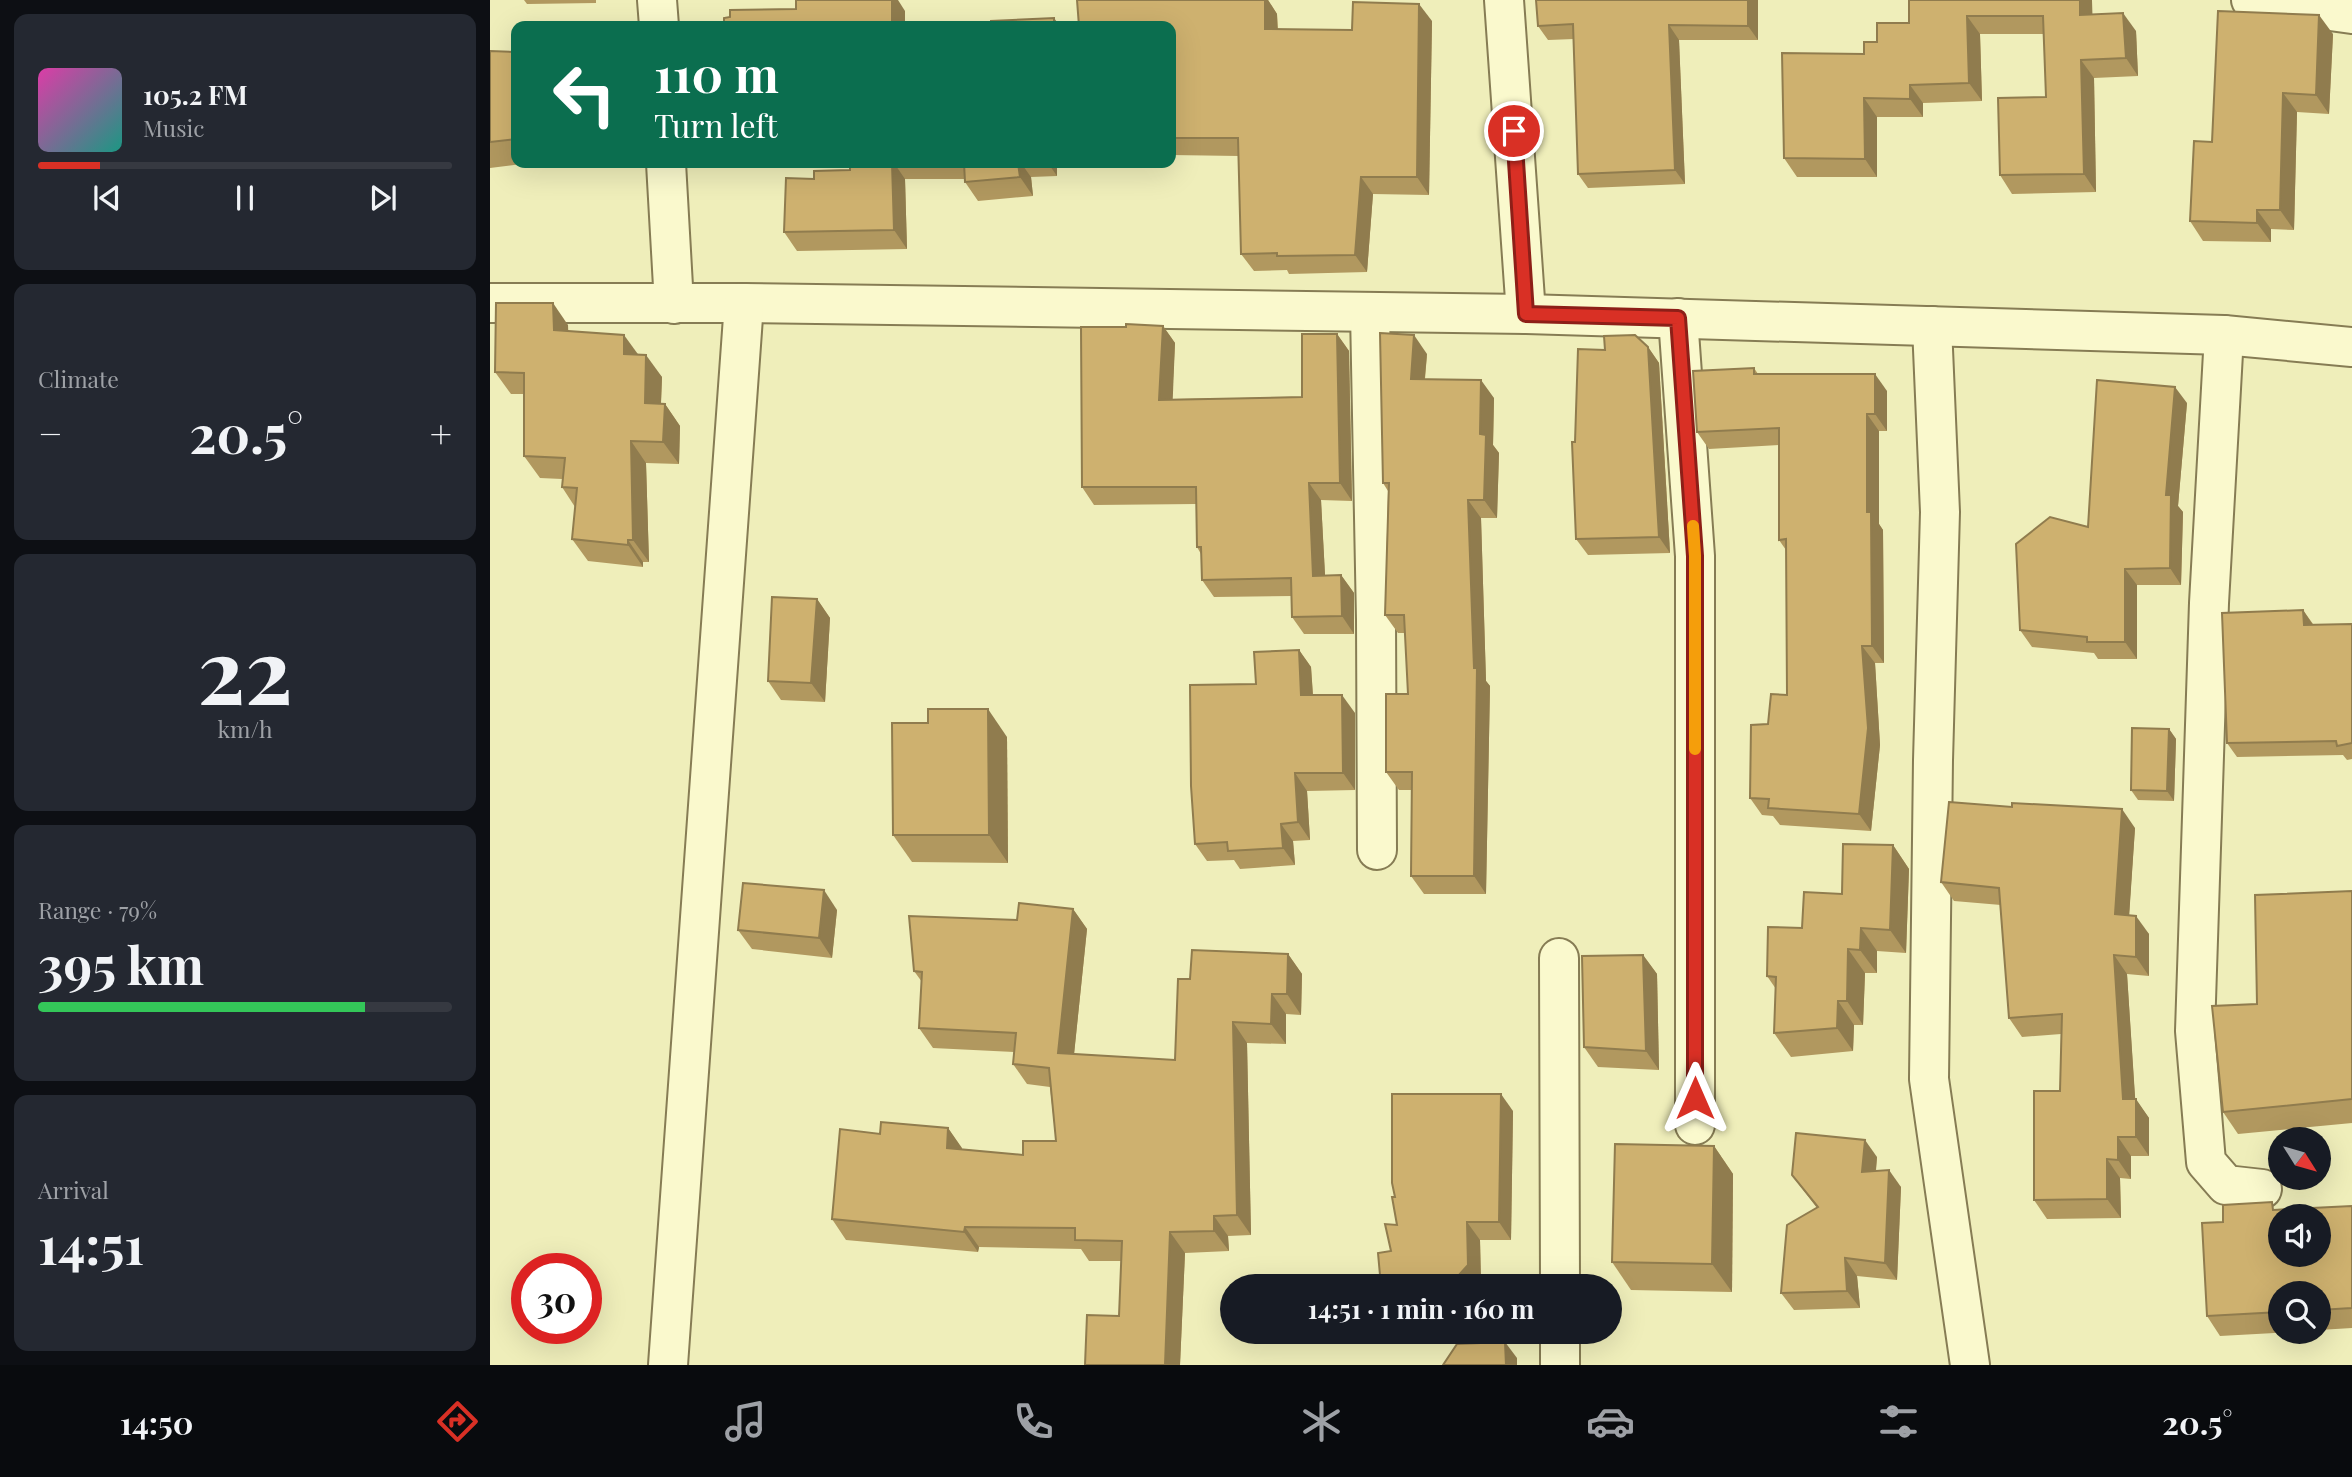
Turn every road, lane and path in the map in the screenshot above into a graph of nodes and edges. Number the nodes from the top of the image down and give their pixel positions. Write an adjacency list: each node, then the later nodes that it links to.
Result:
1 (657, 0): 5 (street)
2 (1504, 0): 11 (street)
3 (2251, 0): 4 (street)
4 (2352, 14)
5 (659, 21)
6 (666, 168): 9 (street)
7 (490, 303): 9 (street)
8 (744, 303): 9 (street); 10 (street); 22 (street)
9 (674, 304)
10 (1370, 312): 11 (street); 16 (street)
11 (1526, 314): 12 (street)
12 (1678, 318): 13 (street); 18 (street)
13 (1932, 326): 14 (street); 24 (street)
14 (2224, 335): 15 (street); 19 (street)
15 (2352, 347)
16 (1377, 850)
17 (1559, 958): 20 (street)
18 (1695, 1125)
19 (2262, 1189)
20 (1560, 1274)
21 (1560, 1344): 23 (street)
22 (668, 1365)
23 (1560, 1365)
24 (1969, 1365)

